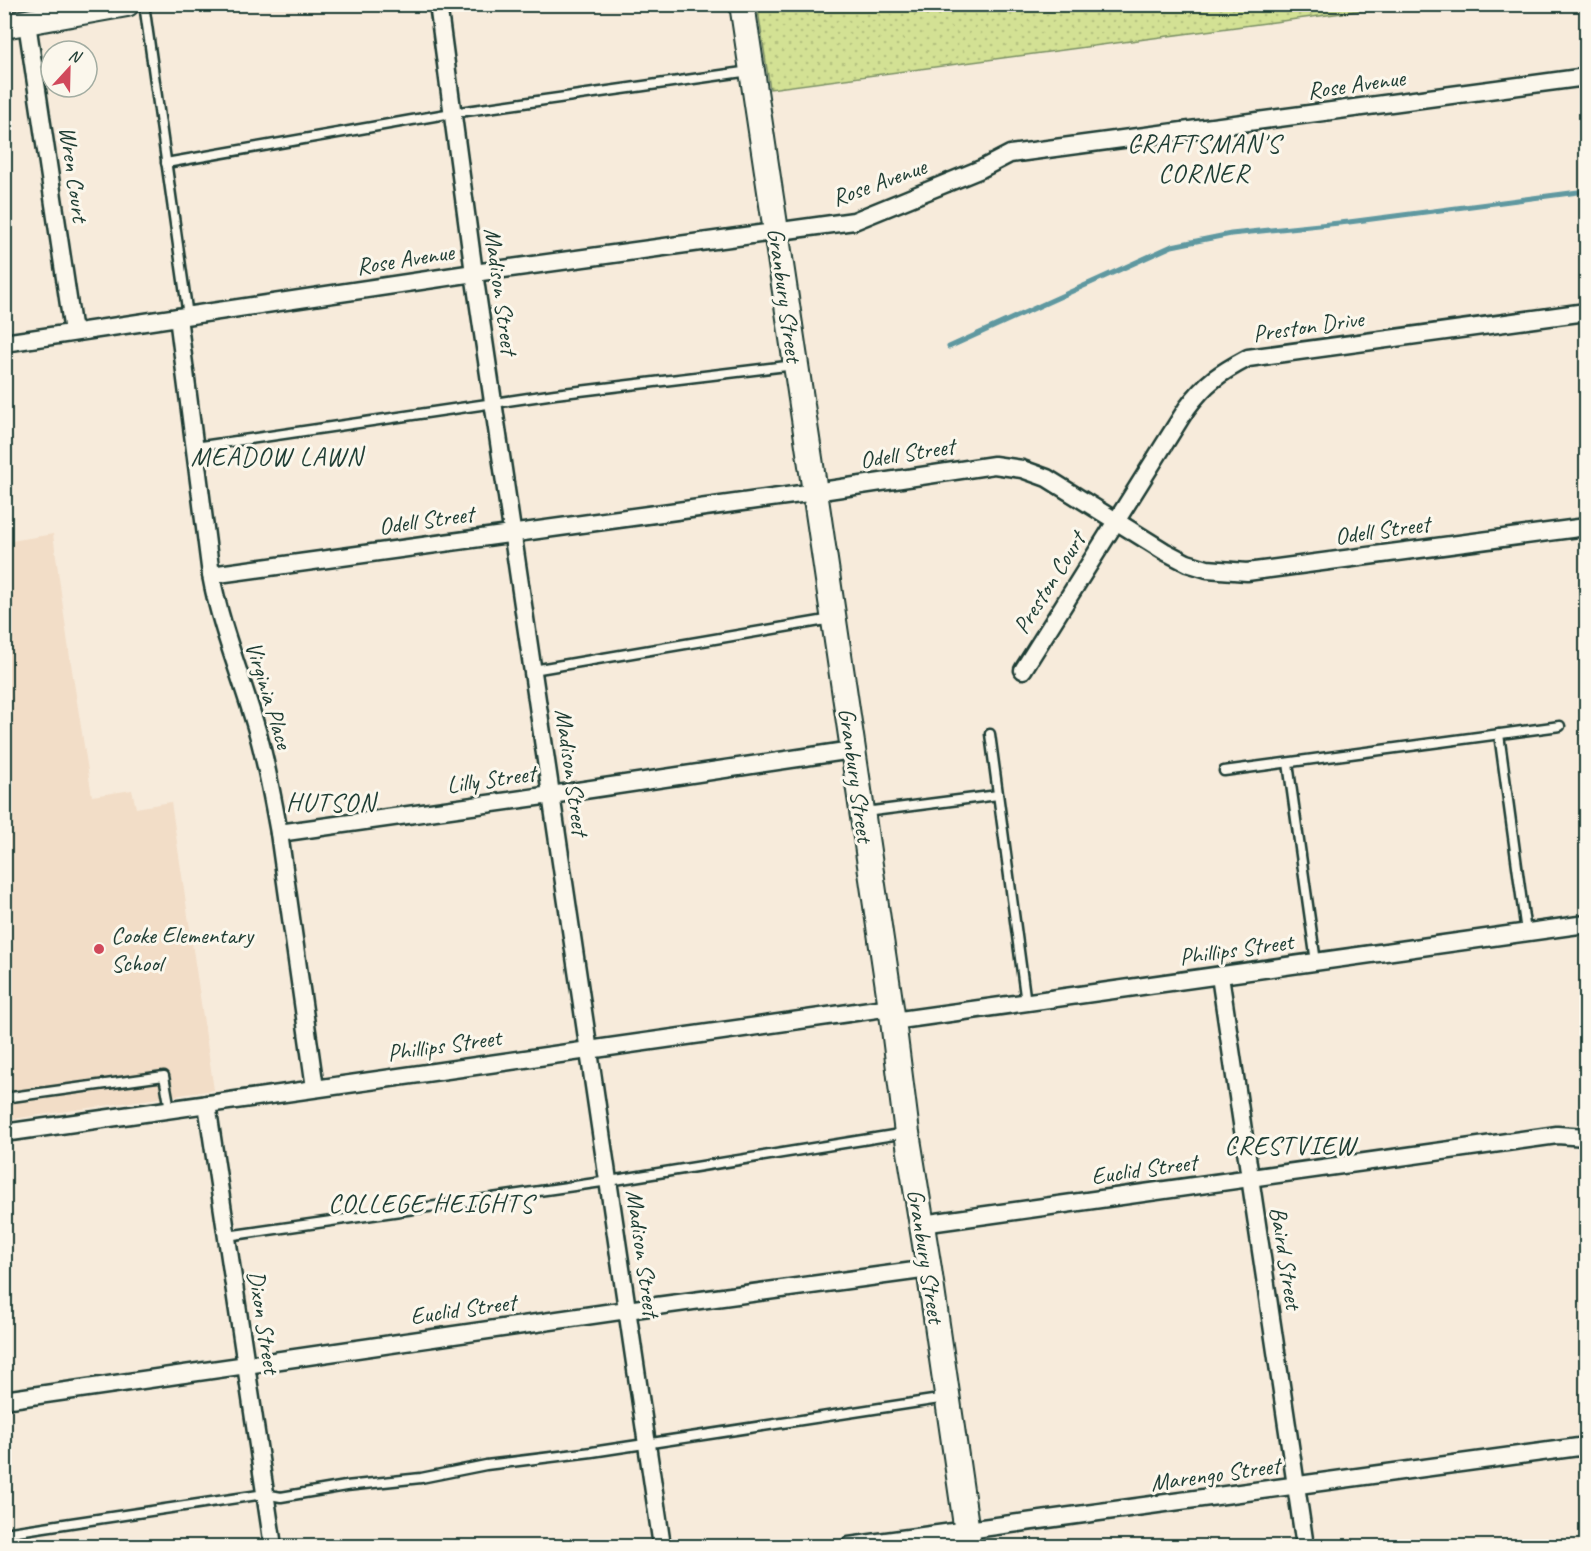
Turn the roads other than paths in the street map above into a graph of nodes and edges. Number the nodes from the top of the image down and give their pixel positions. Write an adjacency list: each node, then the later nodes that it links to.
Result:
1 (127, 4): 5 (street)
2 (144, 4): 10 (lane)
3 (438, 4): 9 (street, Madison Street)
4 (742, 4): 7 (street, Granbury Street)
5 (99, 7): 6 (street)
6 (16, 24): 15 (street, Wren Court)
7 (752, 71): 9 (lane); 11 (street, Granbury Street)
8 (1587, 77): 11 (street, Rose Avenue)
9 (452, 113): 10 (lane); 12 (street, Madison Street)
10 (166, 163): 14 (lane)
11 (776, 233): 12 (street, Rose Avenue); 17 (street, Granbury Street)
12 (474, 273): 14 (street, Rose Avenue); 18 (street, Madison Street)
13 (1587, 312): 21 (street, Preston Drive)
14 (183, 316): 15 (street, Rose Avenue); 19 (street, Virginia Place)
15 (73, 332): 16 (street, Rose Avenue)
16 (4, 343)
17 (796, 365): 18 (lane); 20 (street, Granbury Street)
18 (494, 404): 19 (lane); 23 (street, Madison Street)
19 (195, 447): 24 (street, Virginia Place)
20 (815, 492): 21 (street, Odell Street); 23 (street, Odell Street); 25 (street, Granbury Street)
21 (1116, 520): 22 (street, Odell Street); 27 (street, Preston Court)
22 (1587, 526)
23 (513, 532): 24 (street, Odell Street); 26 (street, Madison Street)
24 (211, 574): 37 (street, Virginia Place)
25 (833, 619): 26 (lane); 31 (street, Granbury Street)
26 (533, 670): 34 (street, Madison Street)
27 (1023, 670)
28 (1560, 726): 30 (lane)
29 (990, 734): 35 (lane)
30 (1499, 734): 32 (lane); 39 (lane)
31 (852, 750): 34 (street, Lilly Street); 36 (street, Granbury Street)
32 (1288, 763): 33 (lane); 40 (lane)
33 (1224, 771)
34 (551, 795): 37 (street, Lilly Street); 44 (street, Madison Street)
35 (998, 795): 36 (lane); 42 (lane)
36 (861, 813): 43 (street, Granbury Street)
37 (279, 833): 45 (street, Virginia Place)
38 (1587, 924): 39 (street, Phillips Street)
39 (1526, 932): 40 (street, Phillips Street)
40 (1316, 962): 41 (street, Phillips Street)
41 (1220, 976): 42 (street, Phillips Street); 52 (street, Baird Street)
42 (1026, 1003): 43 (street, Phillips Street)
43 (892, 1014): 44 (street, Phillips Street); 50 (street, Granbury Street)
44 (590, 1049): 45 (street, Phillips Street); 53 (street, Madison Street)
45 (315, 1088): 47 (street, Phillips Street)
46 (4, 1098): 48 (lane)
47 (207, 1104): 48 (street, Phillips Street); 55 (street, Dixon Street)
48 (170, 1109): 49 (street, Phillips Street)
49 (4, 1133)
50 (907, 1133): 53 (lane); 54 (street, Granbury Street)
51 (1587, 1137): 52 (street, Euclid Street)
52 (1250, 1178): 54 (street, Euclid Street); 63 (street, Baird Street)
53 (609, 1181): 55 (lane); 57 (street, Madison Street)
54 (922, 1224): 56 (street, Granbury Street)
55 (227, 1236): 58 (street, Dixon Street)
56 (929, 1269): 57 (street, Euclid Street); 59 (street, Granbury Street)
57 (627, 1310): 58 (street, Euclid Street); 61 (street, Madison Street)
58 (246, 1365): 60 (street, Euclid Street); 64 (street, Dixon Street)
59 (946, 1398): 61 (lane); 66 (street, Granbury Street)
60 (4, 1400)
61 (647, 1443): 64 (lane); 68 (street, Madison Street)
62 (1587, 1446): 63 (street, Marengo Street)
63 (1297, 1487): 66 (street, Marengo Street); 70 (street, Baird Street)
64 (265, 1494): 65 (lane); 67 (street, Dixon Street)
65 (4, 1533)
66 (968, 1539): 69 (street, Marengo Street)
67 (273, 1546)
68 (662, 1546)
69 (849, 1546)
70 (1305, 1546)

